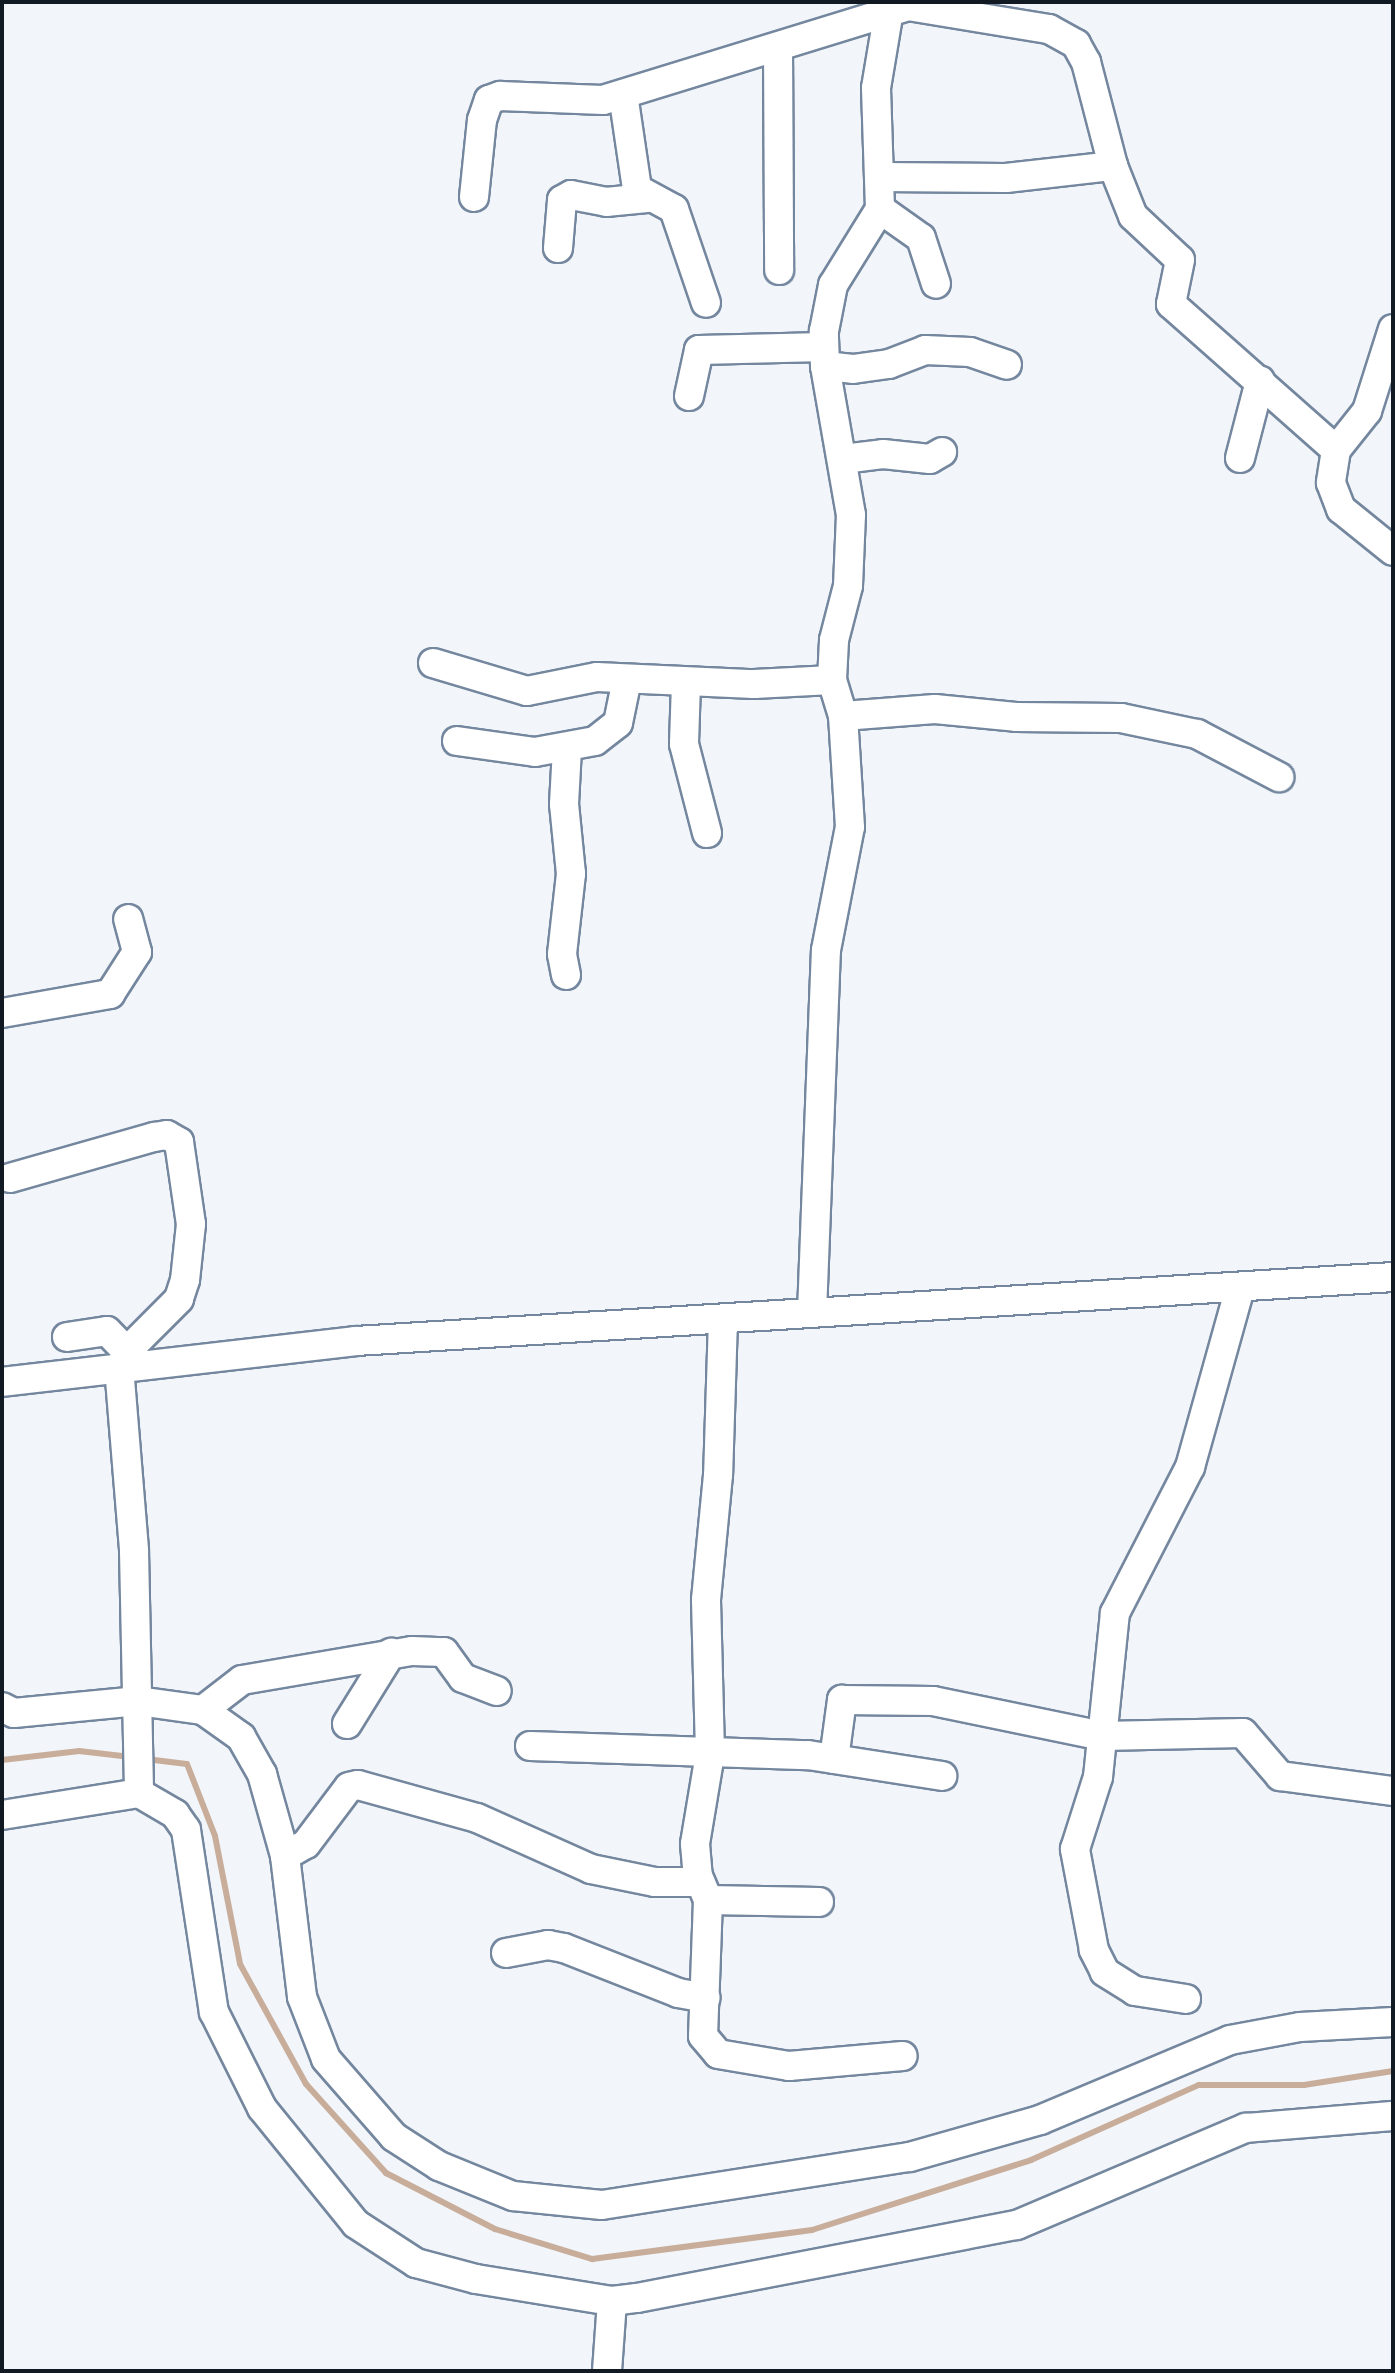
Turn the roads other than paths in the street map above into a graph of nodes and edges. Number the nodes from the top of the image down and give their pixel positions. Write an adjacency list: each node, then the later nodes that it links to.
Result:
1 (889, 10): 2 (street); 4 (street); 5 (street)
2 (778, 47): 3 (street); 10 (street)
3 (623, 94): 6 (street); 7 (street)
4 (1113, 166): 5 (street); 16 (street)
5 (880, 177): 8 (street)
6 (474, 197)
7 (647, 198): 9 (street); 12 (street)
8 (880, 209): 11 (street); 14 (street)
9 (558, 248)
10 (779, 270)
11 (936, 284)
12 (706, 303)
13 (1393, 329): 18 (street)
14 (825, 356): 15 (street); 17 (street); 21 (street)
15 (1007, 365)
16 (1260, 381): 18 (street); 20 (street)
17 (689, 396)
18 (1336, 450): 22 (street)
19 (942, 452): 21 (street)
20 (1240, 458)
21 (843, 459): 25 (street)
22 (1393, 551)
23 (433, 663): 24 (street)
24 (627, 679): 26 (street); 29 (street)
25 (832, 680): 26 (street); 27 (street)
26 (686, 683): 31 (street)
27 (843, 716): 30 (street); 38 (street)
28 (457, 741): 29 (street)
29 (567, 748): 33 (street)
30 (1279, 777)
31 (707, 833)
32 (128, 919): 34 (street)
33 (566, 975)
34 (2, 1013)
35 (10, 1178): 41 (street)
36 (1393, 1277): 37 (street)
37 (1240, 1288): 38 (street); 49 (street)
38 (812, 1313): 39 (street)
39 (723, 1319): 41 (street); 51 (street)
40 (67, 1337): 41 (street)
41 (129, 1361): 42 (street); 45 (street)
42 (2, 1382)
43 (391, 1653): 44 (street); 46 (street); 48 (street)
44 (497, 1691)
45 (139, 1707): 46 (street); 47 (street); 54 (street)
46 (203, 1710): 57 (street)
47 (6, 1712)
48 (347, 1724)
49 (1102, 1736): 52 (street); 55 (street); 62 (street)
50 (530, 1746): 51 (street)
51 (710, 1754): 52 (street); 58 (street)
52 (834, 1759): 53 (street)
53 (942, 1776)
54 (139, 1788): 56 (street); 66 (street)
55 (1393, 1791)
56 (2, 1815)
57 (285, 1856): 58 (street); 63 (street)
58 (704, 1891): 59 (street); 61 (street)
59 (819, 1902)
60 (506, 1953): 61 (street)
61 (706, 1998): 64 (street)
62 (1186, 1999)
63 (1393, 2022)
64 (903, 2056)
65 (1393, 2116): 66 (street)
66 (612, 2301): 67 (street)
67 (607, 2371)

